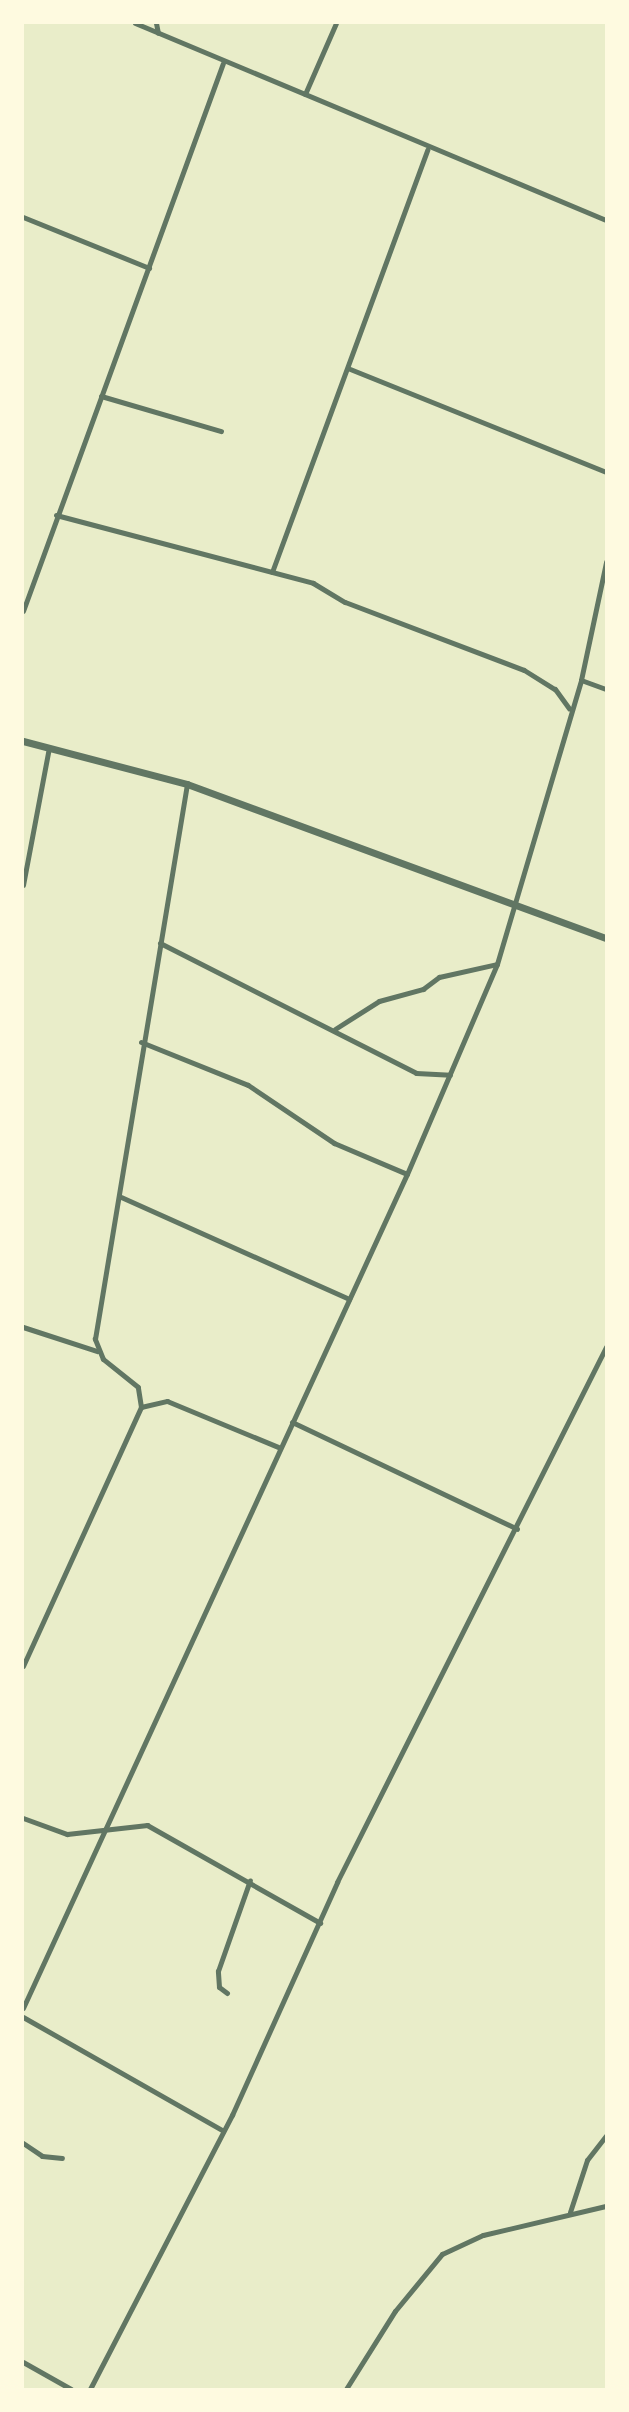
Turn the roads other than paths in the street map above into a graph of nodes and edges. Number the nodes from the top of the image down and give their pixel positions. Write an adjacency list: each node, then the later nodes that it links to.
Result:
1 (135, 23): 4 (street)
2 (156, 23): 4 (street)
3 (336, 23): 6 (street)
4 (158, 33): 5 (street)
5 (222, 63): 6 (street); 10 (street)
6 (305, 94): 7 (street)
7 (427, 150): 9 (street); 11 (street)
8 (23, 217): 10 (street)
9 (606, 220)
10 (149, 268): 12 (street)
11 (350, 369): 14 (street); 17 (street)
12 (101, 396): 13 (street); 15 (street)
13 (221, 431)
14 (606, 472)
15 (56, 515): 17 (street); 18 (street)
16 (606, 562): 19 (street)
17 (272, 572): 21 (street)
18 (23, 611)
19 (581, 680): 20 (street); 21 (street)
20 (606, 690)
21 (569, 708): 26 (street)
22 (23, 741): 23 (street)
23 (49, 748): 24 (street); 25 (street)
24 (187, 783): 26 (street); 28 (street)
25 (23, 885)
26 (520, 902): 27 (street); 29 (street)
27 (606, 938)
28 (160, 943): 30 (street); 31 (street)
29 (497, 964): 30 (street); 32 (street)
30 (335, 1029): 32 (street)
31 (141, 1042): 33 (street); 34 (street)
32 (450, 1075): 33 (street)
33 (407, 1174): 35 (street)
34 (121, 1197): 35 (street); 38 (street)
35 (349, 1299): 42 (street)
36 (23, 1328): 38 (street)
37 (606, 1348): 44 (street)
38 (97, 1351): 39 (street)
39 (142, 1396): 40 (street); 41 (street)
40 (155, 1401): 41 (street); 43 (street)
41 (141, 1407): 45 (street)
42 (292, 1422): 43 (street); 44 (street)
43 (278, 1447): 48 (street)
44 (517, 1529): 50 (street)
45 (25, 1655): 46 (street)
46 (23, 1666)
47 (23, 1818): 48 (street)
48 (102, 1830): 49 (street); 52 (street)
49 (250, 1880): 50 (street); 51 (street)
50 (320, 1923): 54 (street)
51 (227, 1993)
52 (23, 2008)
53 (23, 2017): 54 (street)
54 (222, 2130): 62 (street)
55 (606, 2136): 59 (street)
56 (23, 2143): 57 (street)
57 (62, 2158)
58 (606, 2206): 59 (street)
59 (570, 2212): 63 (street)
60 (23, 2362): 61 (street)
61 (71, 2389)
62 (90, 2389)
63 (346, 2389)

